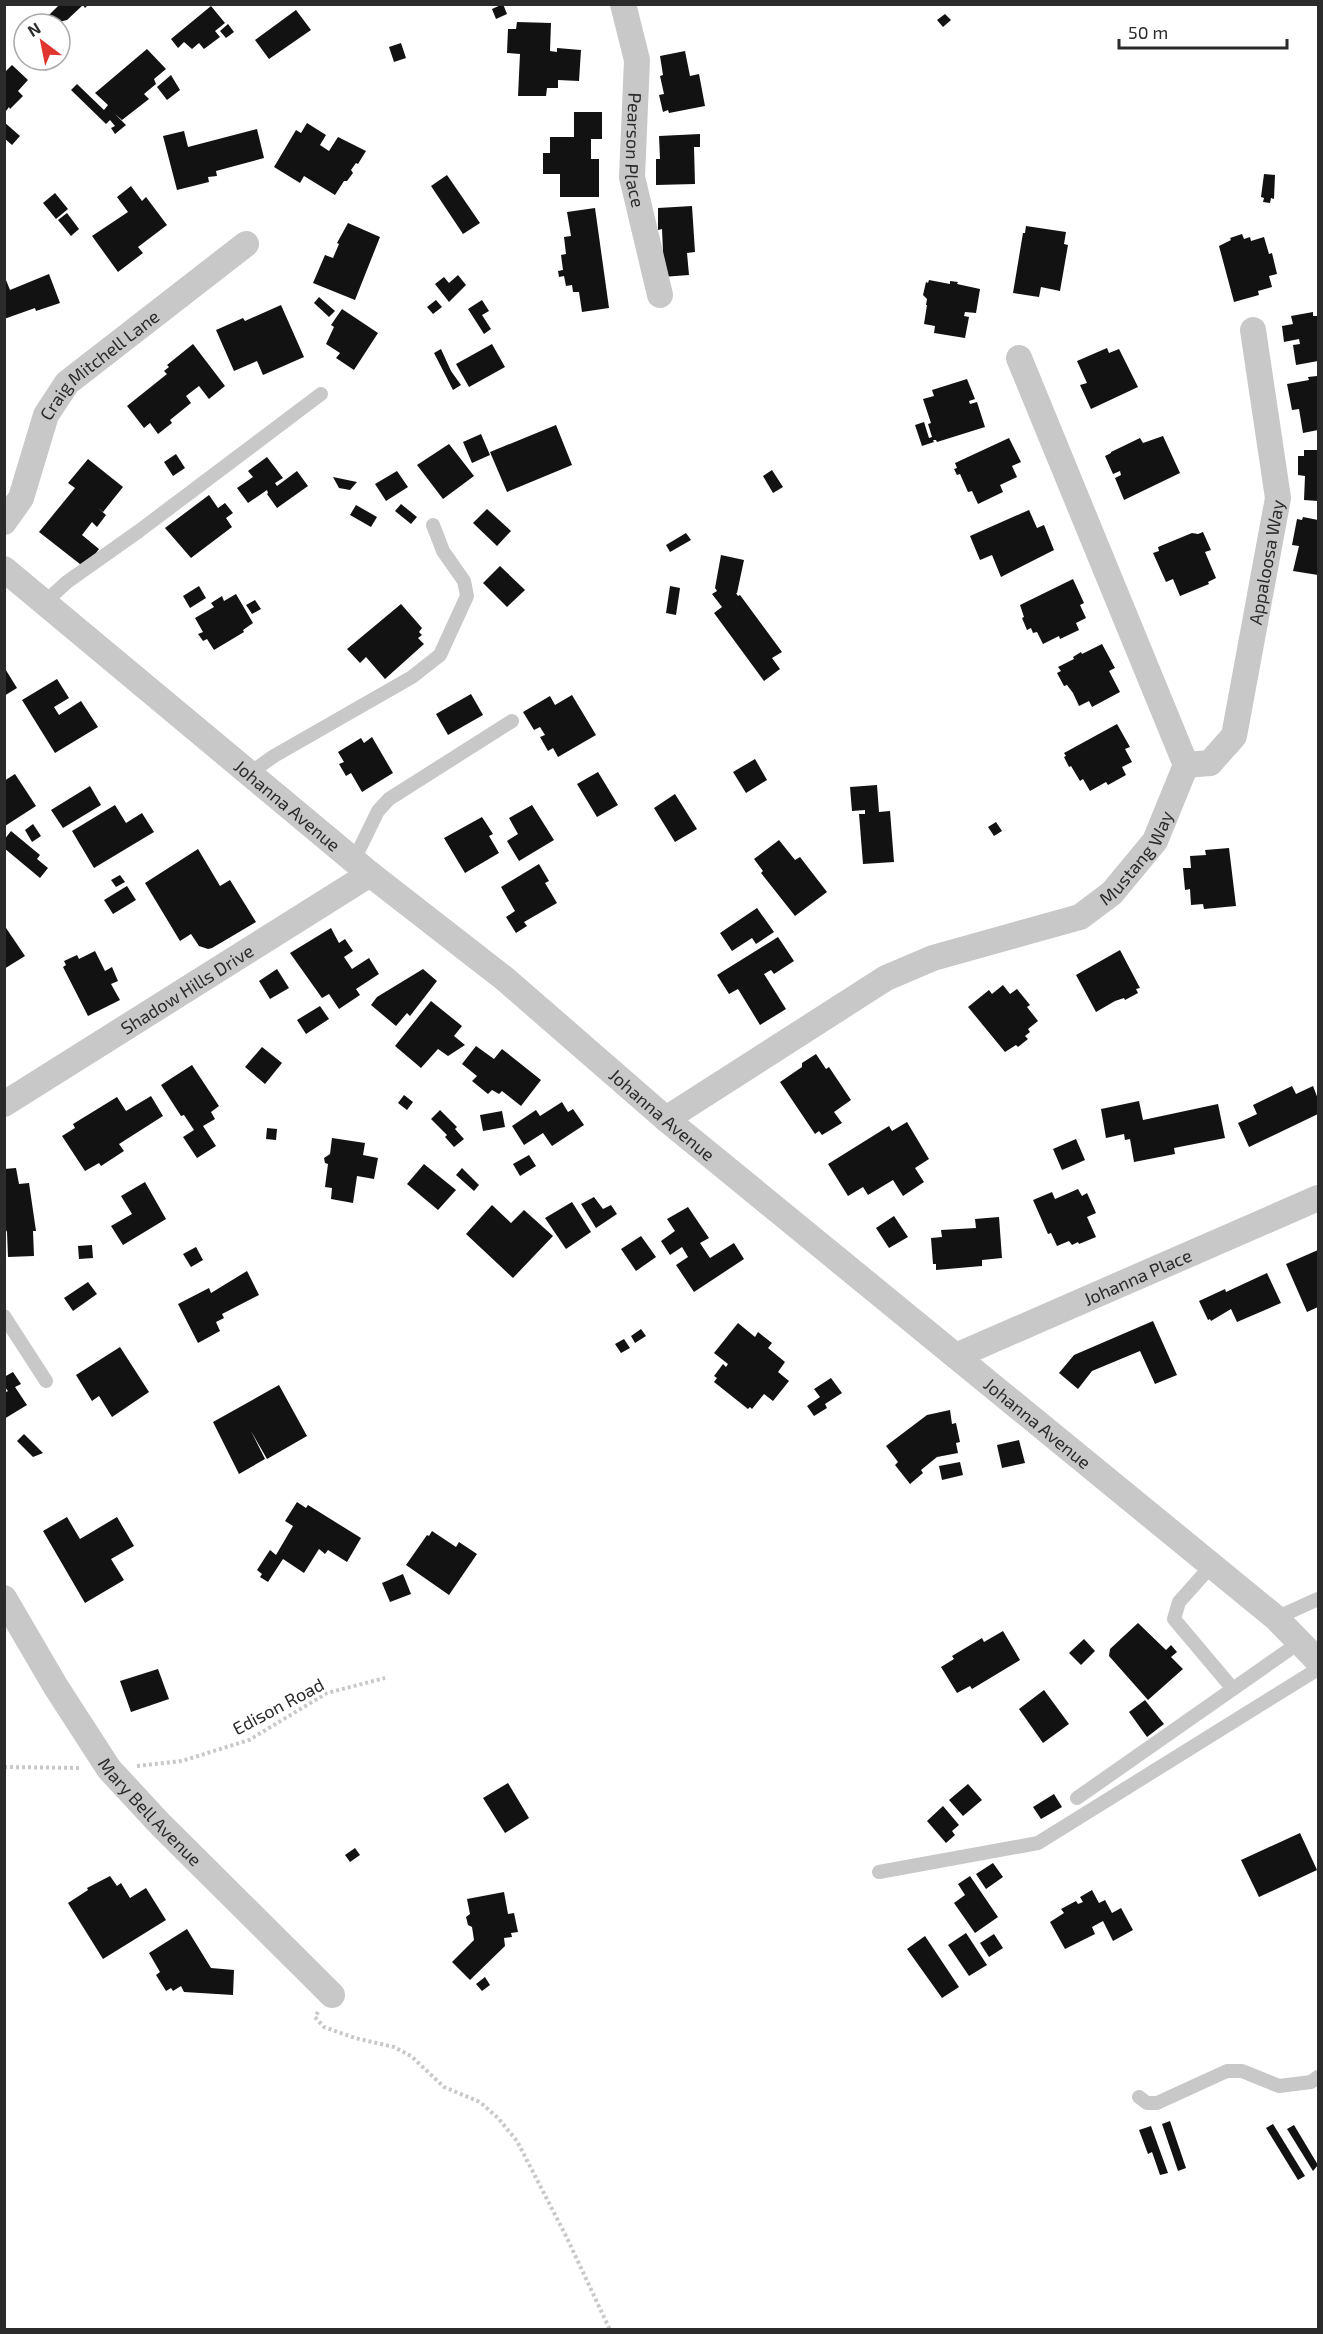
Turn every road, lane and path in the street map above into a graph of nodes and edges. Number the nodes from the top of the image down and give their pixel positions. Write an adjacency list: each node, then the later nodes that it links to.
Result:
1 (623, 4): 3 (street, Pearson Place)
2 (246, 244): 7 (street, Craig Mitchell Lane)
3 (660, 295)
4 (1253, 330): 12 (street, Appaloosa Way)
5 (1019, 358): 12 (street)
6 (321, 394): 10 (lane)
7 (4, 522)
8 (434, 525): 13 (lane)
9 (4, 568): 10 (street, Johanna Avenue)
10 (45, 602): 13 (street, Johanna Avenue)
11 (512, 722): 14 (lane)
12 (1186, 765): 16 (street, Mustang Way)
13 (250, 773): 14 (street, Johanna Avenue)
14 (362, 867): 15 (street, Shadow Hills Drive); 16 (street, Johanna Avenue)
15 (4, 1104)
16 (666, 1119): 19 (street, Johanna Avenue)
17 (1318, 1198): 19 (street, Johanna Place)
18 (4, 1316): 20 (lane)
19 (956, 1356): 21 (street, Johanna Avenue)
20 (46, 1381)
21 (1212, 1565): 24 (street, Johanna Avenue); 29 (lane)
22 (4, 1598): 31 (street, Mary Bell Avenue)
23 (1318, 1599): 24 (lane)
24 (1276, 1618): 25 (street, Johanna Avenue)
25 (1300, 1642): 26 (street, Johanna Avenue); 29 (lane)
26 (1318, 1661)
27 (1318, 1669): 33 (lane)
28 (385, 1678): 31 (path, Edison Road)
29 (1233, 1689): 32 (lane)
30 (4, 1767): 31 (path, Edison Road)
31 (109, 1769): 34 (street, Mary Bell Avenue)
32 (1077, 1798)
33 (879, 1872)
34 (332, 1995): 37 (path)
35 (1318, 2077): 36 (lane)
36 (1139, 2097)
37 (610, 2330)

